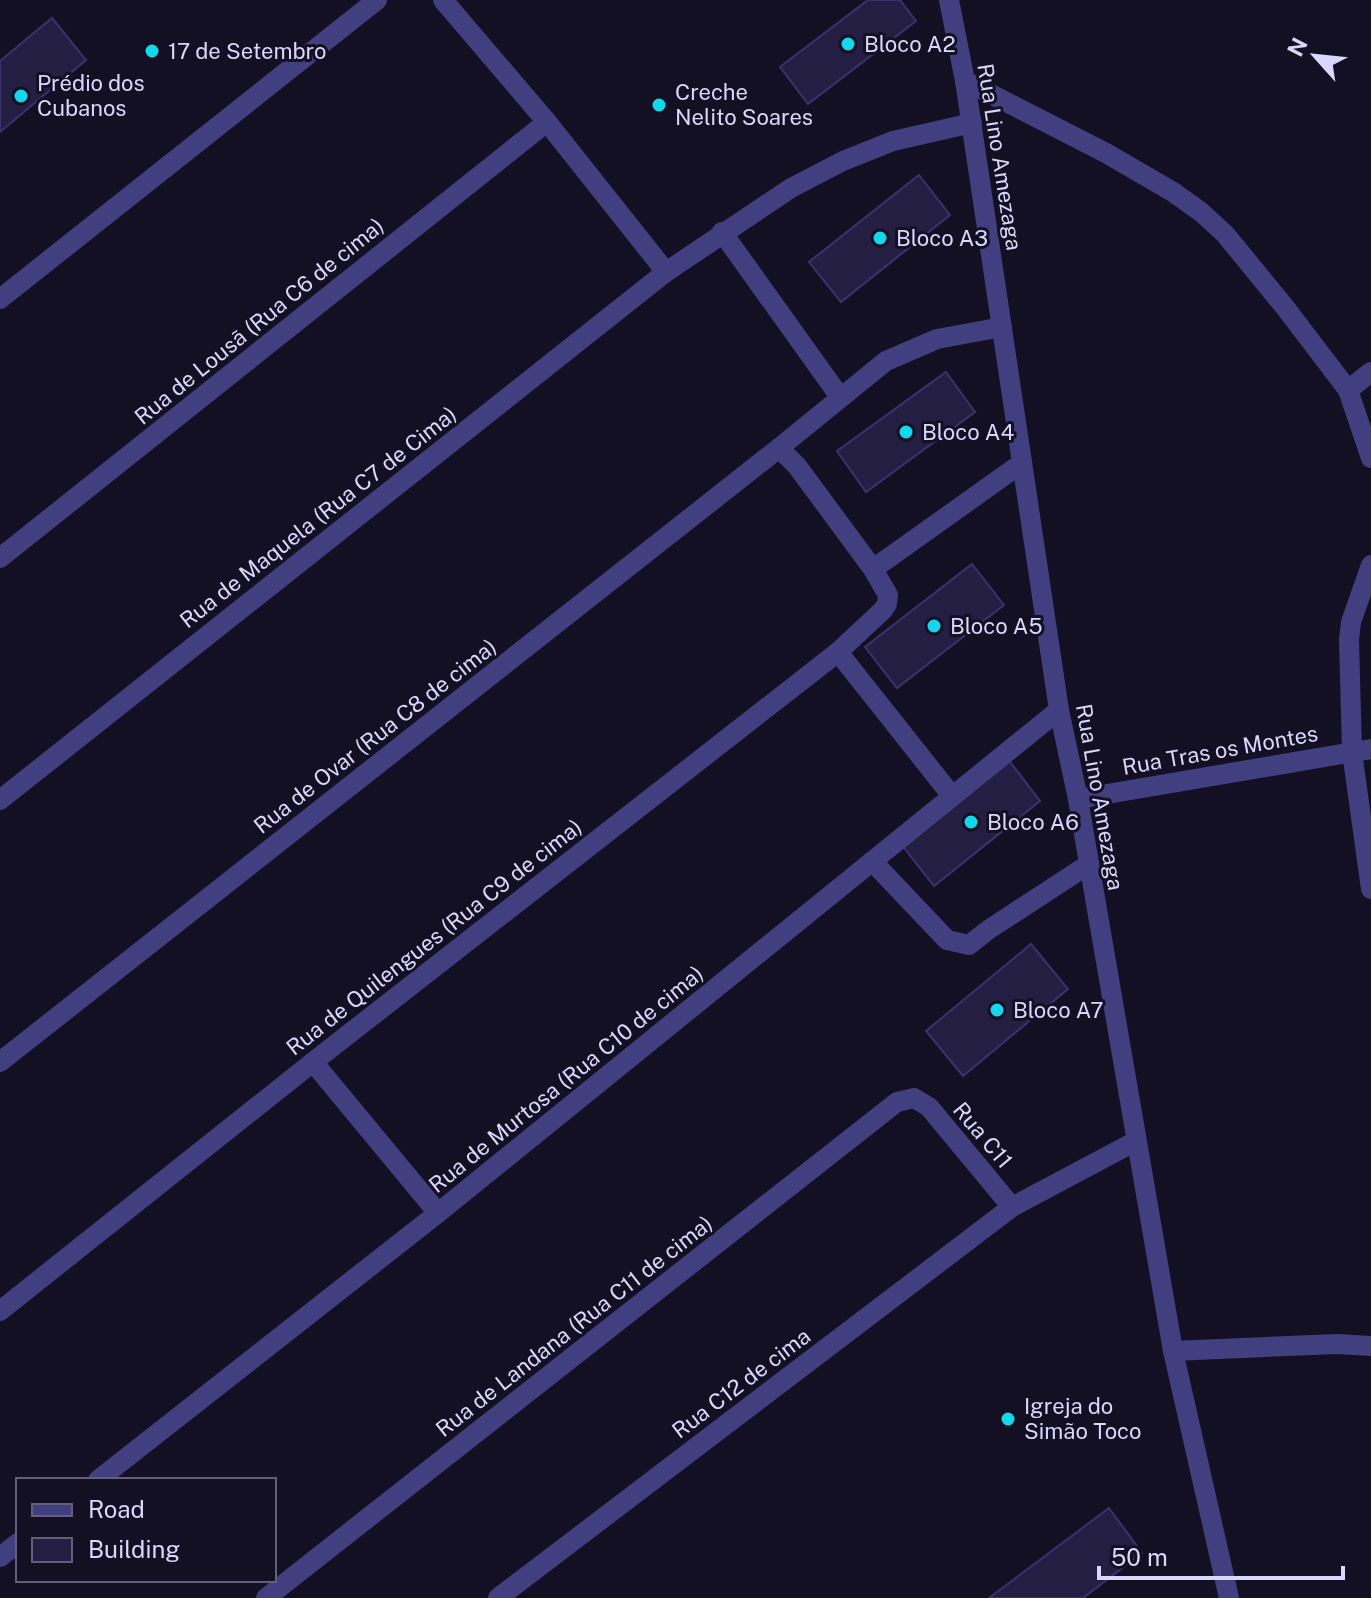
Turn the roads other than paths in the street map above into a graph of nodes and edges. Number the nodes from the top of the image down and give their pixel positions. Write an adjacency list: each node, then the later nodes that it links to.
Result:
1 (377, 0): 9 (street)
2 (443, 0): 5 (street)
3 (949, 0): 4 (street, Rua Lino Amezaga)
4 (965, 81): 6 (street, Rua Lino Amezaga); 12 (street)
5 (547, 122): 8 (street); 17 (street, Rua de Lousã (Rua C6 de cima))
6 (972, 123): 7 (street, Rua de Maquela (Rua C7 de Cima)); 10 (street, Rua Lino Amezaga)
7 (722, 232): 8 (street, Rua de Maquela (Rua C7 de Cima)); 13 (street)
8 (666, 272): 25 (street, Rua de Maquela (Rua C7 de Cima))
9 (0, 299)
10 (1002, 327): 13 (street, Rua de Ovar (Rua C8 de cima)); 16 (street, Rua Lino Amezaga)
11 (1371, 372): 12 (street)
12 (1348, 390): 15 (street)
13 (840, 397): 14 (street, Rua de Ovar (Rua C8 de cima))
14 (779, 448): 19 (street); 29 (street, Rua de Ovar (Rua C8 de cima))
15 (1371, 458)
16 (1022, 463): 19 (street); 21 (street, Rua Lino Amezaga)
17 (0, 558)
18 (1371, 565): 22 (street)
19 (873, 569): 20 (street, Rua de Quilengues (Rua C9 de cima))
20 (838, 652): 23 (street); 30 (street, Rua de Quilengues (Rua C9 de cima))
21 (1059, 710): 23 (street, Rua de Murtosa (Rua C10 de cima)); 24 (street, Rua Lino Amezaga)
22 (1362, 750): 24 (street, Rua Tras os Montes); 28 (street)
23 (952, 796): 26 (street, Rua de Murtosa (Rua C10 de cima))
24 (1078, 799): 27 (street, Rua Lino Amezaga)
25 (0, 800)
26 (872, 861): 27 (street); 34 (street, Rua de Murtosa (Rua C10 de cima))
27 (1089, 864): 32 (street, Rua Lino Amezaga)
28 (1371, 889)
29 (0, 1062)
30 (313, 1062): 34 (street); 35 (street, Rua de Quilengues (Rua C9 de cima))
31 (914, 1098): 33 (street, Rua C11); 41 (street, Rua de Landana (Rua C11 de cima))
32 (1136, 1141): 33 (street, Rua C12 de cima); 37 (street, Rua Lino Amezaga)
33 (1012, 1207): 42 (street, Rua C12 de cima)
34 (438, 1213): 38 (street, Rua de Murtosa (Rua C10 de cima))
35 (0, 1311)
36 (1371, 1346): 37 (street)
37 (1173, 1351): 43 (street, Rua Lino Amezaga)
38 (101, 1478)
39 (16, 1545): 40 (street)
40 (0, 1557)
41 (266, 1598)
42 (498, 1598)
43 (1229, 1598)

